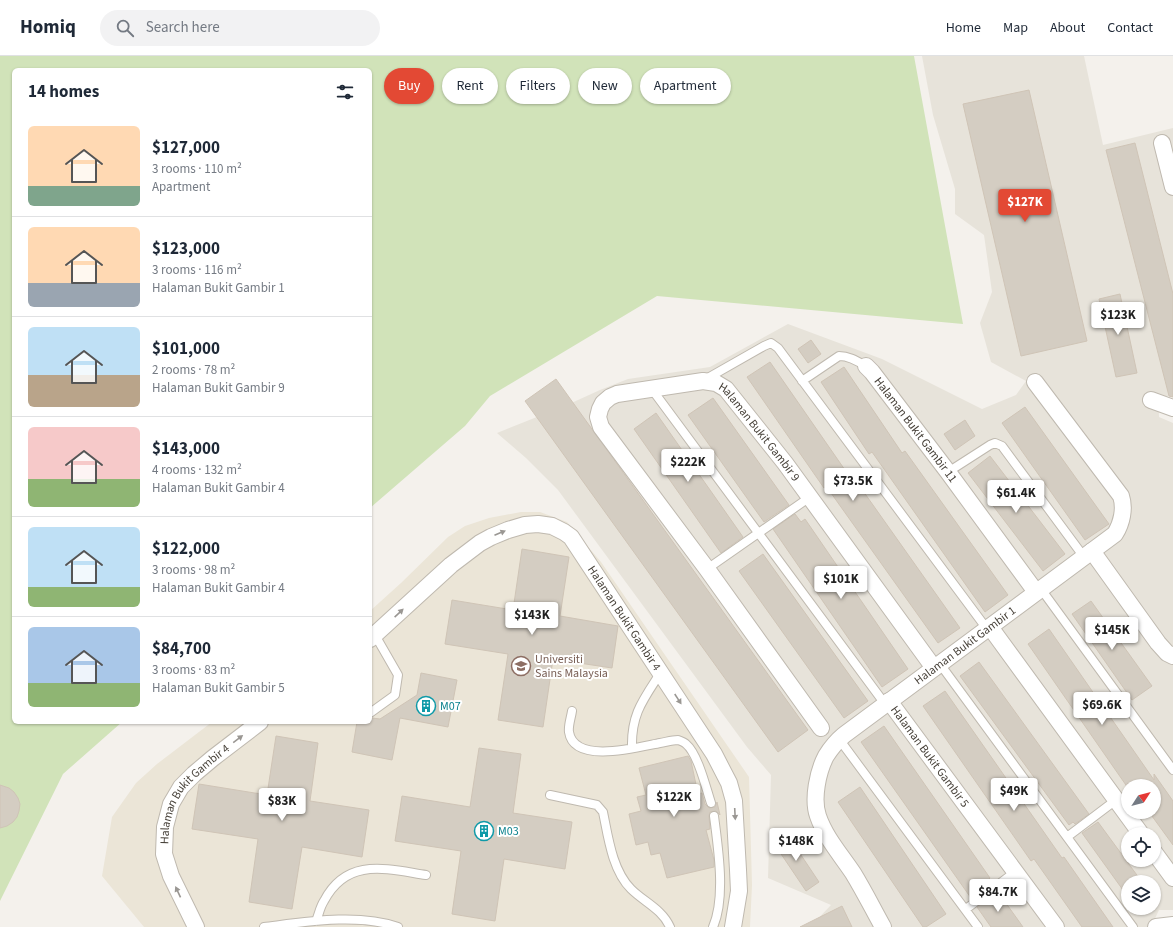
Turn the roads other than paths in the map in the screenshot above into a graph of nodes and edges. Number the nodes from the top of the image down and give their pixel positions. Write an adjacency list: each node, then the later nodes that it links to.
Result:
1 (1162, 143): 2 (street)
2 (1173, 188)
3 (866, 366): 5 (lane); 10 (street, Halaman Bukit Gambir 11)
4 (703, 381): 5 (lane); 7 (street, Halaman Bukit Gambir 9); 11 (street, Halaman Bukit Gambir 9)
5 (802, 381): 16 (lane)
6 (1035, 382): 13 (street, Halaman Bukit Gambir 1)
7 (651, 388): 12 (lane); 14 (street, Halaman Bukit Gambir 9)
8 (1151, 400): 9 (street)
9 (1173, 408)
10 (948, 472): 13 (lane); 15 (street, Halaman Bukit Gambir 11)
11 (810, 497): 12 (lane); 19 (street, Halaman Bukit Gambir 9)
12 (759, 534): 14 (lane); 21 (lane)
13 (1088, 554): 15 (street, Halaman Bukit Gambir 1); 18 (street)
14 (707, 570): 25 (street, Halaman Bukit Gambir 9)
15 (1039, 591): 16 (street, Halaman Bukit Gambir 1); 28 (lane)
16 (988, 628): 19 (street, Halaman Bukit Gambir 1); 30 (street)
17 (372, 637): 20 (street, Halaman Bukit Gambir 4, one-way to 20); 23 (lane)
18 (1173, 656)
19 (937, 666): 21 (street, Halaman Bukit Gambir 1); 34 (lane)
20 (661, 672): 27 (lane); 47 (street, Halaman Bukit Gambir 4, one-way to 47)
21 (887, 703): 26 (street, Halaman Bukit Gambir 1); 36 (street, Halaman Bukit Gambir 5)
22 (572, 711): 27 (lane)
23 (372, 712)
24 (257, 724): 42 (street, Halaman Bukit Gambir 4, one-way to 24)
25 (821, 728)
26 (839, 739): 39 (lane); 48 (street, Halaman Bukit Gambir 1)
27 (632, 748): 31 (lane)
28 (1173, 770)
29 (550, 795): 45 (lane)
30 (1116, 800): 33 (street); 34 (lane)
31 (711, 803)
32 (714, 816): 46 (lane)
33 (1136, 827)
34 (1066, 837): 51 (lane)
35 (1161, 862): 38 (street)
36 (1015, 872): 39 (lane); 50 (street, Halaman Bukit Gambir 5)
37 (426, 874): 40 (lane)
38 (1173, 878)
39 (966, 909): 49 (lane)
40 (316, 921): 43 (lane); 44 (lane)
41 (1173, 926): 52 (street)
42 (196, 927)
43 (264, 927)
44 (398, 927)
45 (670, 927)
46 (713, 927)
47 (733, 927)
48 (883, 927)
49 (978, 927)
50 (1056, 927)
51 (1133, 927)
52 (1157, 927)

